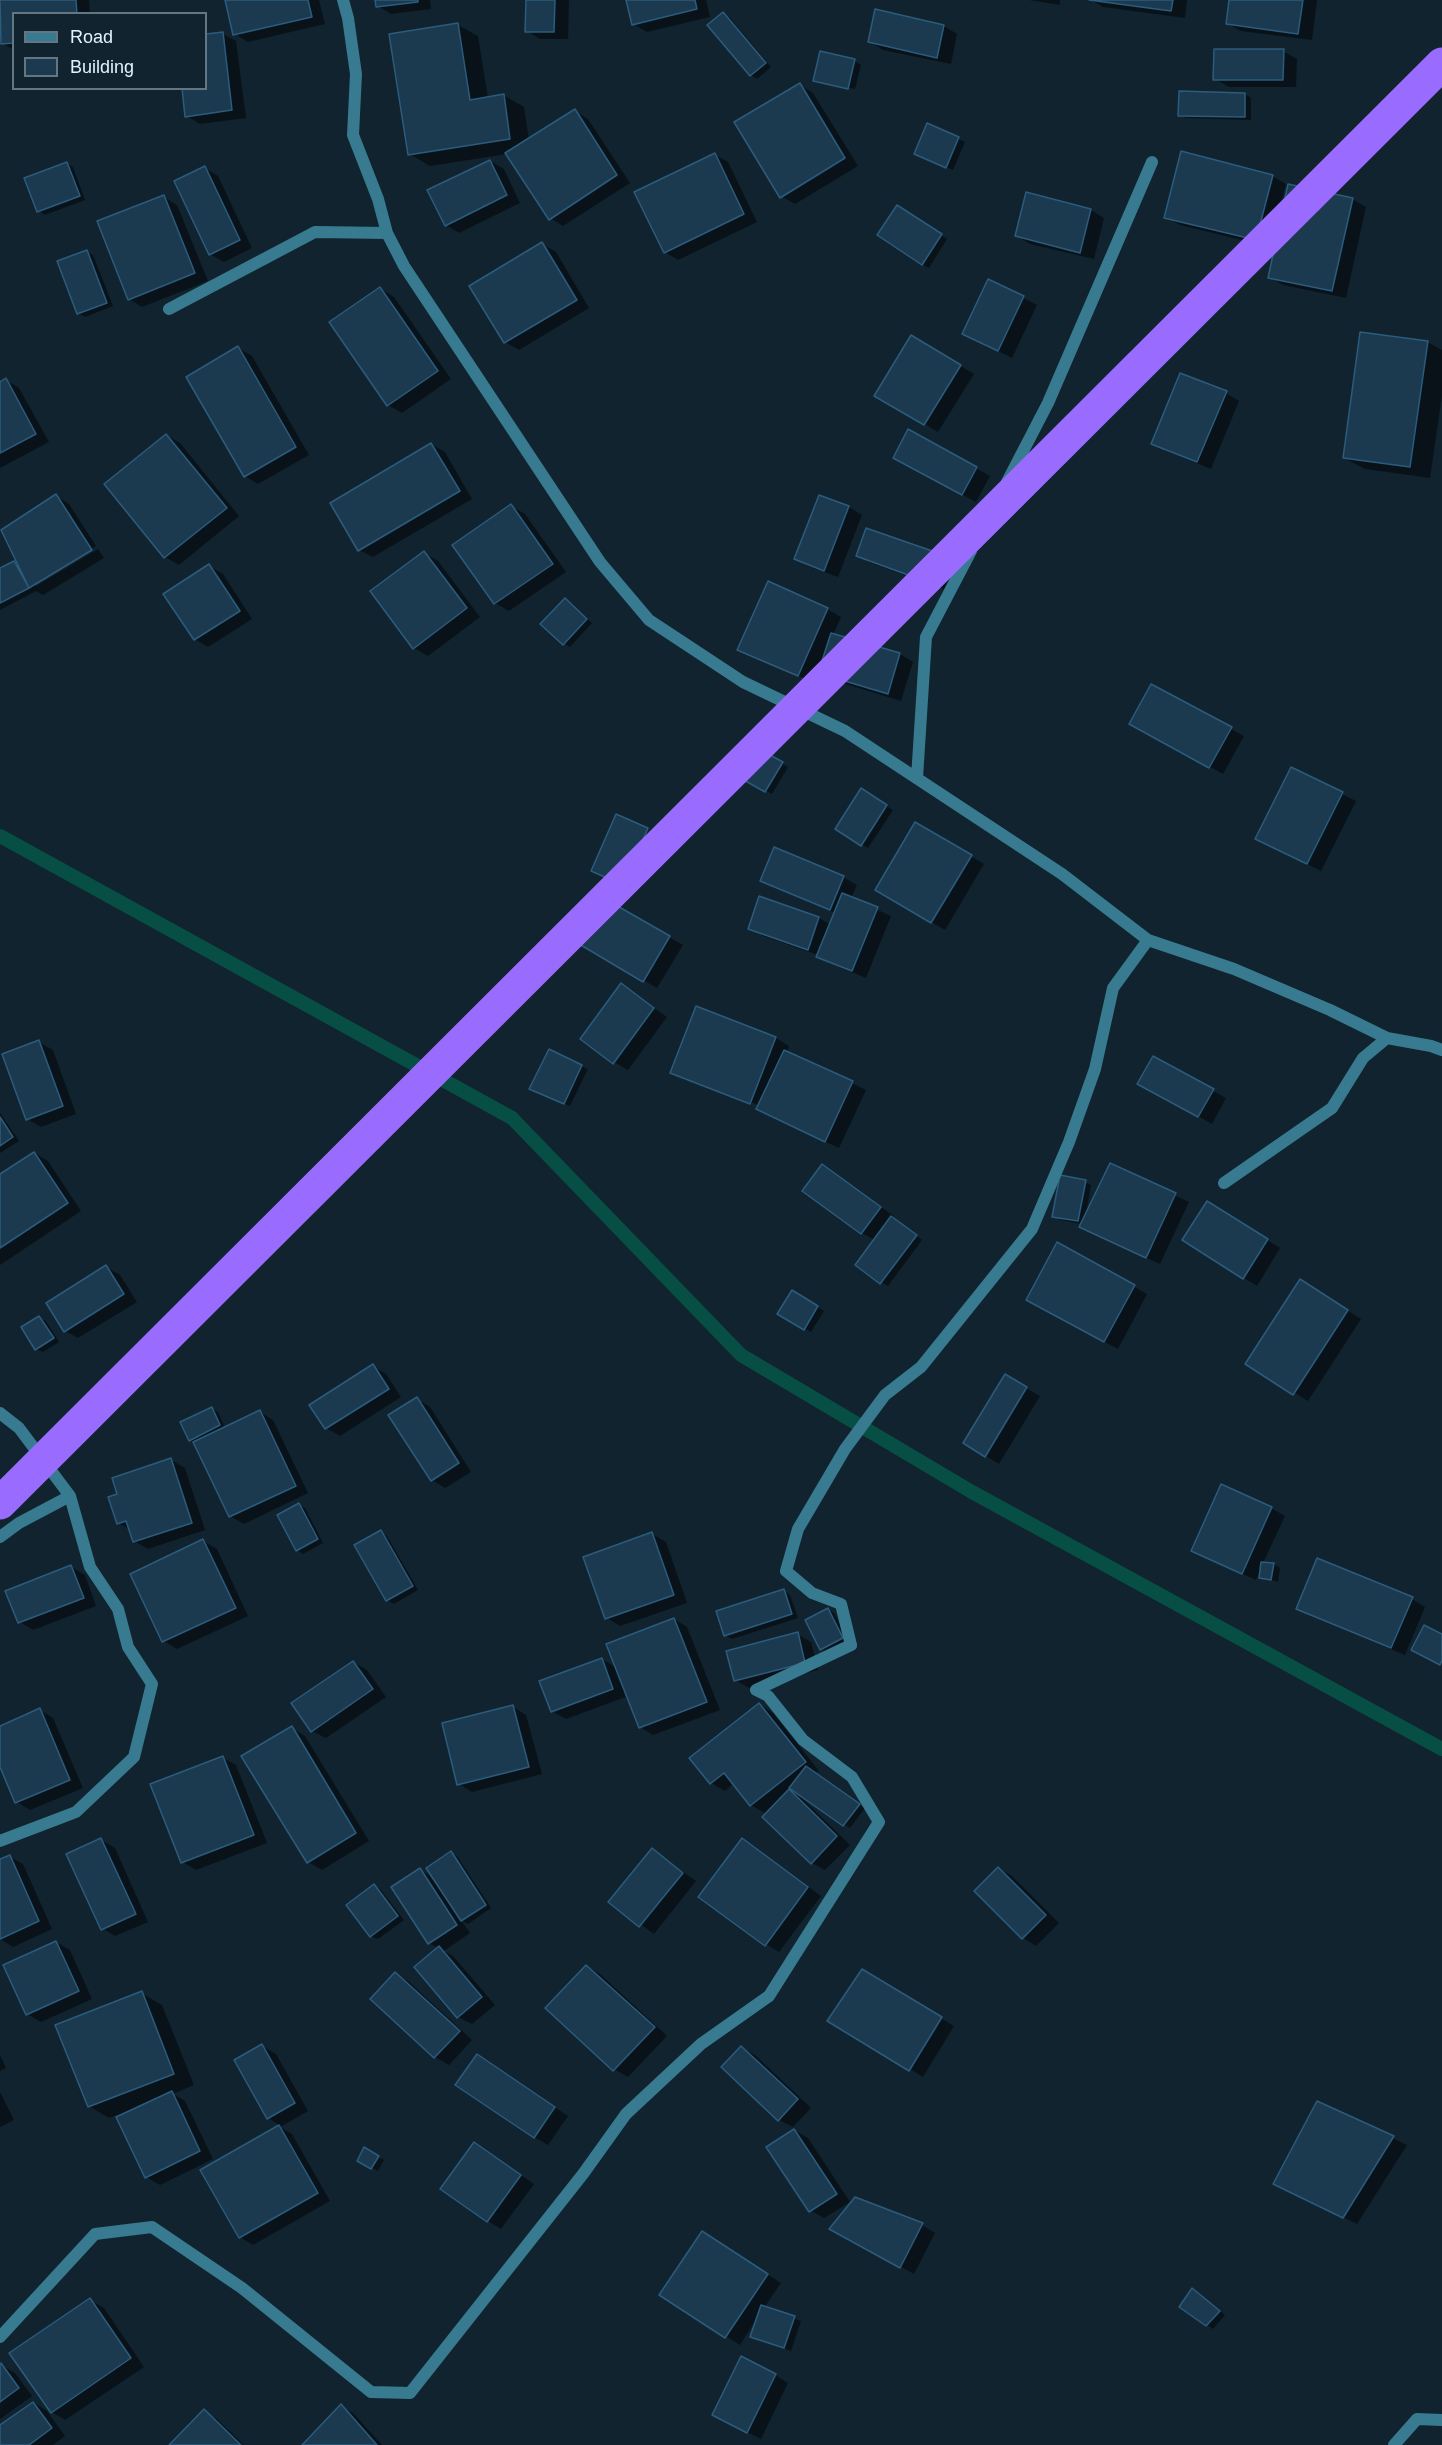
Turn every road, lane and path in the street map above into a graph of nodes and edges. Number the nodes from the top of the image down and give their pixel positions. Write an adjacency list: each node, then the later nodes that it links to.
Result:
1 (343, 0): 4 (street)
2 (1442, 64): 13 (highway)
3 (1152, 162): 6 (street)
4 (387, 232): 5 (street); 6 (street)
5 (169, 309)
6 (917, 778): 7 (street)
7 (1148, 940): 8 (street); 16 (street)
8 (1388, 1038): 9 (street); 10 (street)
9 (1442, 1050)
10 (1224, 1183)
11 (0, 1413): 12 (street)
12 (70, 1496): 14 (street); 15 (street)
13 (0, 1503)
14 (0, 1537)
15 (0, 1841)
16 (0, 2337)
17 (1442, 2420): 18 (street)
18 (1394, 2445)

